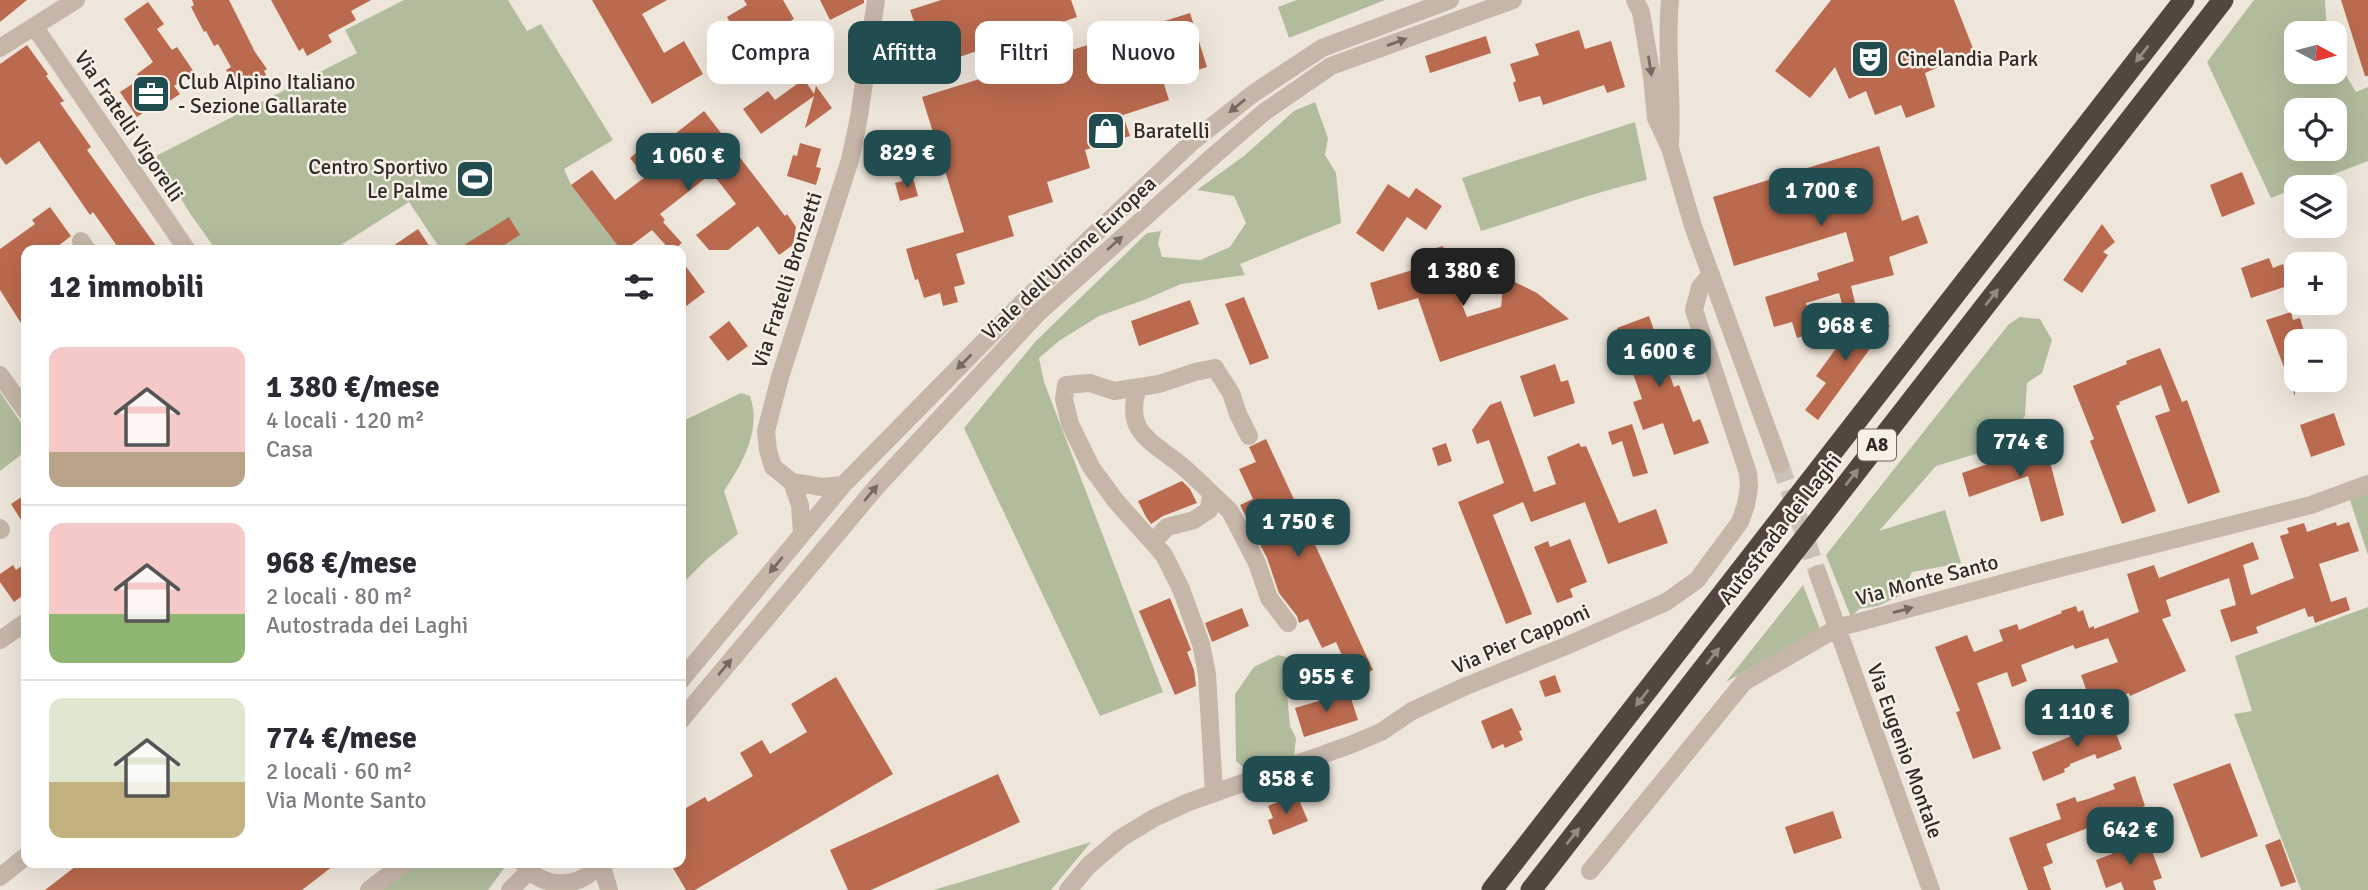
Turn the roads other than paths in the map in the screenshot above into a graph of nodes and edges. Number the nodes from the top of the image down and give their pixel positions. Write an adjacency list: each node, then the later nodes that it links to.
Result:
1 (76, 0): 9 (street)
2 (876, 0): 19 (street, Via Fratelli Bronzetti)
3 (1450, 0): 21 (street, Viale dell'Unione Europea, one-way to 21)
4 (1513, 0): 31 (street, Viale dell'Unione Europea, one-way to 4)
5 (1635, 0): 11 (street, one-way to 11)
6 (1670, 0): 11 (street)
7 (2184, 0): 45 (highway, Autostrada dei Laghi / A8, one-way to 45)
8 (2223, 0): 46 (highway, Autostrada dei Laghi / A8, one-way to 8)
9 (34, 26): 10 (street); 12 (street, Via Fratelli Vigorelli)
10 (0, 48)
11 (1670, 148): 13 (street)
12 (184, 245)
13 (1711, 274): 18 (street); 32 (street, Via Pier Capponi)
14 (0, 375): 16 (street)
15 (1138, 388): 17 (street); 22 (street); 24 (street)
16 (21, 404)
17 (1250, 436)
18 (1780, 464)
19 (792, 482): 21 (street); 23 (street, Via Fratelli Bronzetti)
20 (2368, 484): 28 (street, Via Monte Santo, one-way to 20)
21 (843, 485): 23 (street, Viale dell'Unione Europea)
22 (1211, 493): 24 (street); 26 (street)
23 (802, 534): 30 (street, Viale dell'Unione Europea, one-way to 30)
24 (1153, 542): 32 (street)
25 (1818, 574): 28 (street)
26 (1288, 623)
27 (21, 625): 29 (street)
28 (1837, 628): 38 (street, Via Monte Santo); 47 (street, Via Eugenio Montale)
29 (0, 640)
30 (686, 674)
31 (686, 714)
32 (1214, 793): 44 (street, Via Pier Capponi)
33 (21, 860): 39 (street)
34 (398, 868): 41 (street)
35 (526, 868): 40 (street); 42 (street)
36 (597, 868): 40 (street)
37 (602, 868): 43 (street)
38 (1590, 871)
39 (0, 877)
40 (561, 889)
41 (369, 890)
42 (510, 890)
43 (610, 890)
44 (1068, 890)
45 (1492, 890)
46 (1531, 890)
47 (1931, 890)

